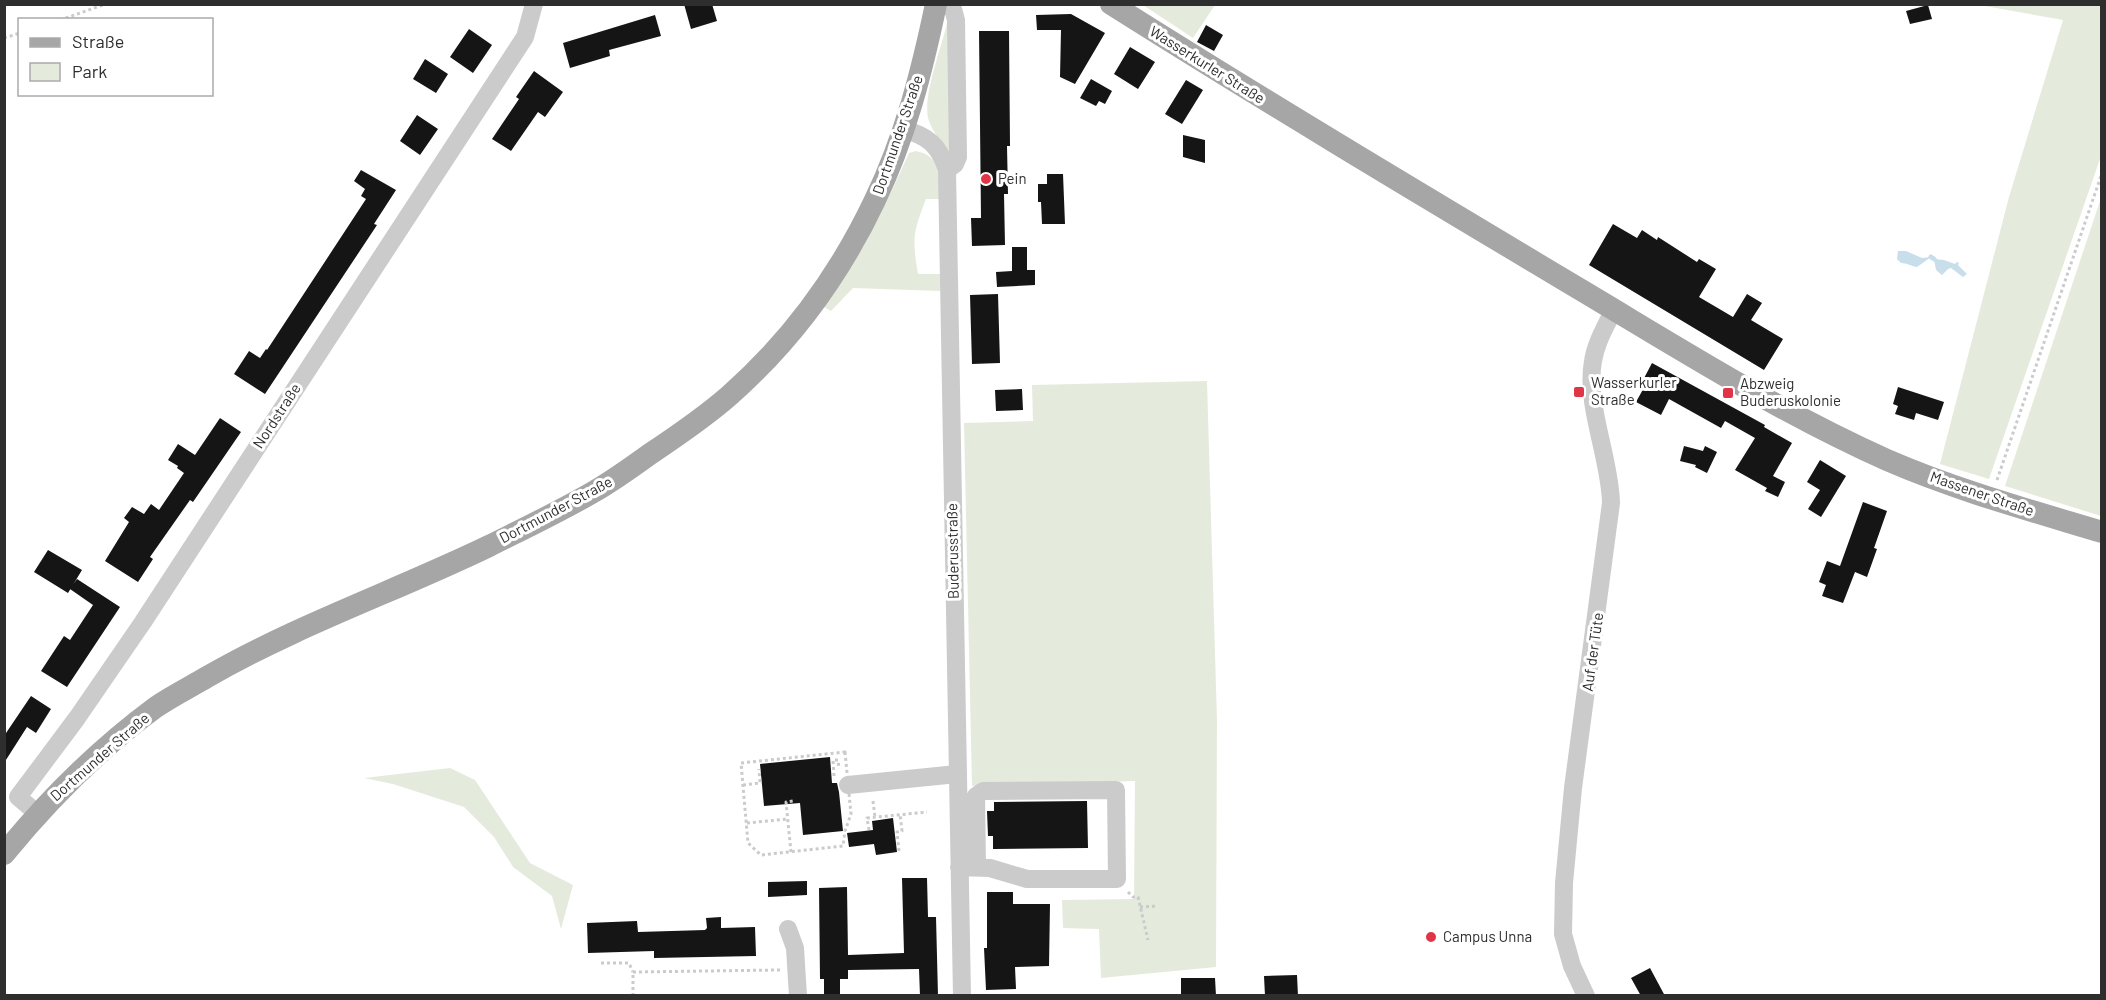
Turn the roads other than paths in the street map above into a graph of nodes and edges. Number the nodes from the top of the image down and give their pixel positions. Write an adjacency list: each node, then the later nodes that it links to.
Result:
1 (534, 4): 12 (street, Nordstraße)
2 (936, 4): 5 (main road, Dortmunder Straße)
3 (945, 4): 6 (street)
4 (1111, 4): 7 (main road, Wasserkurler Straße)
5 (903, 129): 6 (street, Buderusstraße); 12 (main road, Dortmunder Straße)
6 (947, 170): 10 (street, Buderusstraße)
7 (1614, 309): 8 (main road, Wasserkurler Straße); 18 (street, Auf der Tüte)
8 (1865, 450): 9 (main road, Massener Straße)
9 (2102, 532)
10 (957, 774): 11 (street); 14 (street, Buderusstraße)
11 (848, 785)
12 (38, 814): 13 (main road, Dortmunder Straße)
13 (4, 854)
14 (968, 867): 14 (street); 17 (street, Buderusstraße)
15 (788, 929): 16 (street)
16 (798, 996)
17 (962, 996)
18 (1587, 996)

